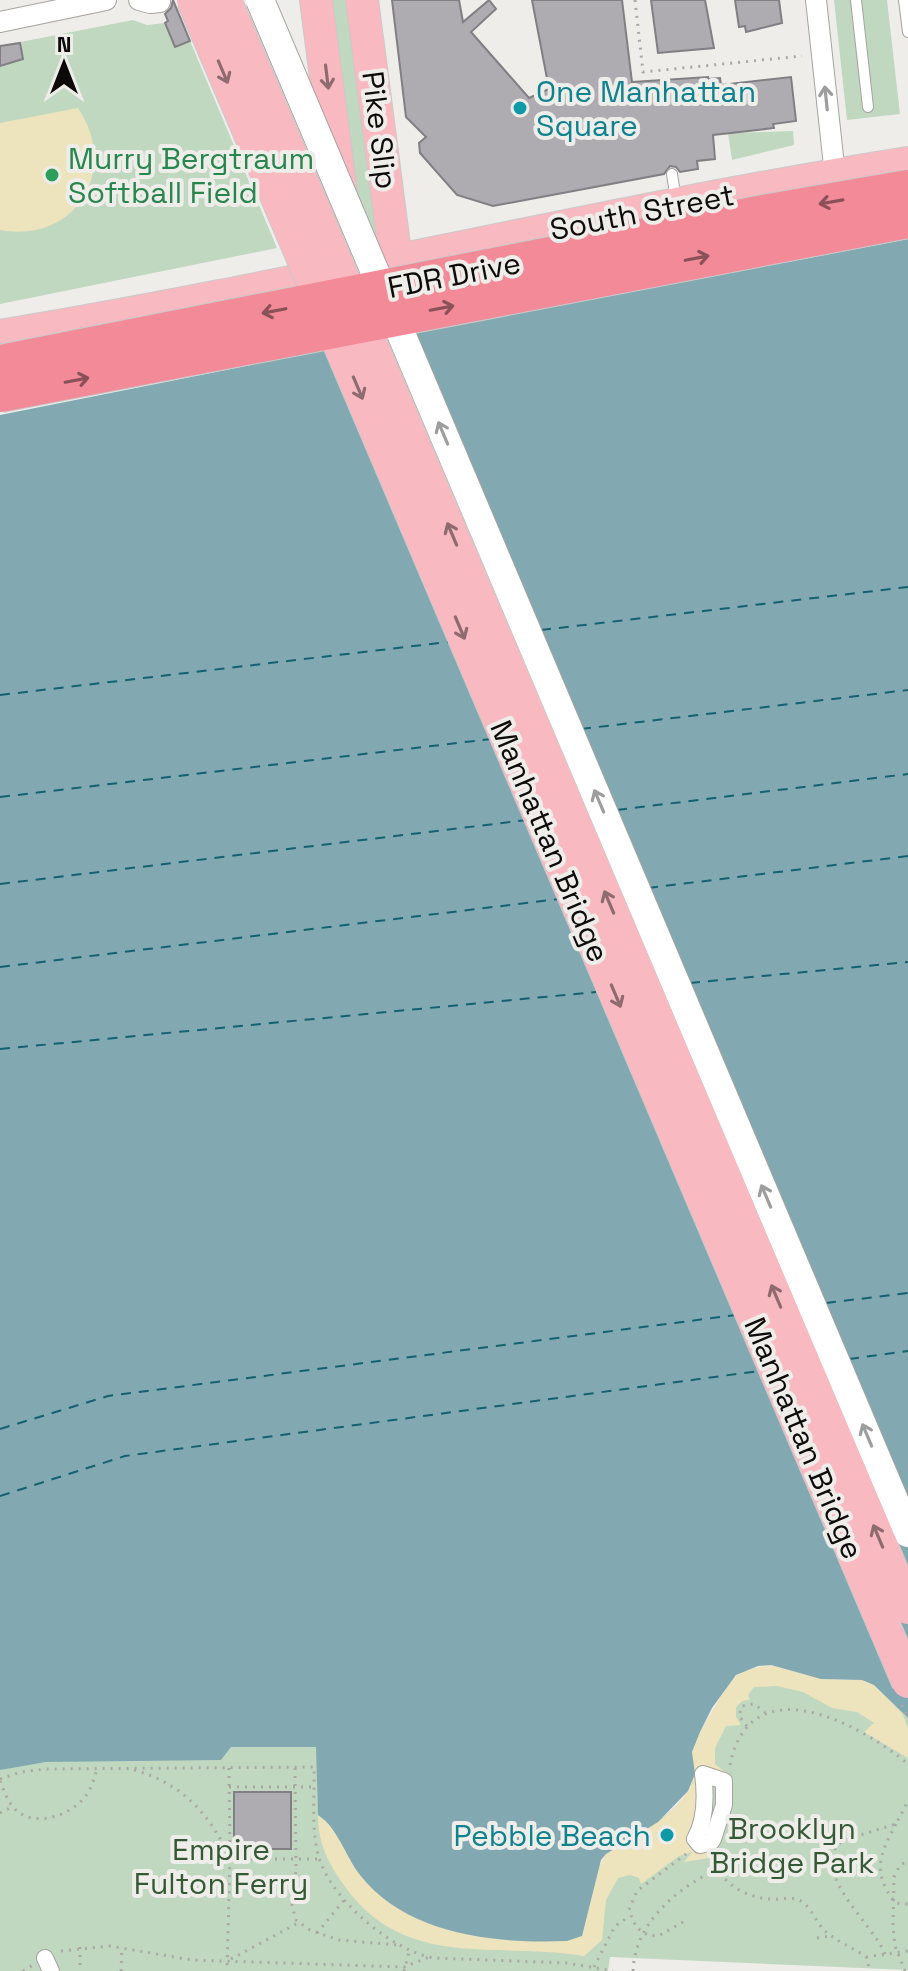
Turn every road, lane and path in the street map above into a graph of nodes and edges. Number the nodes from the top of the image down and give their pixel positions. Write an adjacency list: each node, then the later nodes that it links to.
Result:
1 (106, 0): 13 (street)
2 (139, 0): 12 (street)
3 (193, 0): 28 (main road, Manhattan Bridge, one-way to 28, bridge)
4 (225, 0): 27 (main road, one-way to 4, bridge)
5 (260, 0): 26 (main road, Manhattan Bridge, one-way to 5, bridge)
6 (316, 0): 22 (main road, Pike Slip, one-way to 22)
7 (362, 0): 21 (main road, Pike Slip)
8 (635, 0): 15 (path)
9 (816, 0): 18 (street, one-way to 9)
10 (856, 0): 16 (lane)
11 (904, 0): 14 (lane)
12 (160, 2)
13 (0, 22)
14 (908, 32)
15 (805, 55)
16 (868, 107)
17 (908, 163): 18 (main road, South Street)
18 (835, 175): 21 (main road, South Street)
19 (908, 189): 24 (highway, FDR Drive, one-way to 24, bridge)
20 (908, 219): 25 (highway, FDR Drive, one-way to 20, bridge)
21 (396, 260): 22 (main road, South Street)
22 (351, 269): 23 (main road, South Street)
23 (0, 336)
24 (0, 364)
25 (0, 393)
26 (908, 1533)
27 (908, 1608)
28 (908, 1682)
29 (765, 1712): 30 (path); 30 (path); 31 (path)
30 (747, 1726): 36 (path)
31 (908, 1764)
32 (295, 1767): 34 (path); 39 (path); 40 (path)
33 (127, 1768): 34 (path); 35 (path); 48 (path)
34 (229, 1768): 38 (path)
35 (97, 1769): 37 (path); 42 (path)
36 (729, 1772)
37 (0, 1780): 42 (path)
38 (229, 1787): 39 (path); 48 (path)
39 (295, 1787): 40 (path); 51 (path)
40 (314, 1787): 52 (path)
41 (908, 1801): 44 (path)
42 (12, 1807): 43 (path)
43 (0, 1813)
44 (896, 1824): 57 (path); 72 (path)
45 (695, 1842): 59 (path)
46 (238, 1849): 49 (path)
47 (288, 1849): 50 (path)
48 (230, 1859): 49 (path); 75 (path)
49 (238, 1859): 50 (path)
50 (288, 1859): 51 (path)
51 (296, 1859): 52 (path); 61 (path)
52 (319, 1859): 55 (path)
53 (908, 1861): 57 (path)
54 (757, 1897): 56 (path); 63 (path); 64 (path)
55 (345, 1899): 62 (path); 66 (path)
56 (755, 1902)
57 (895, 1903): 58 (path); 71 (path)
58 (908, 1904)
59 (630, 1916): 63 (path); 77 (path)
60 (683, 1922): 63 (path)
61 (299, 1923): 62 (path); 75 (path)
62 (317, 1933): 66 (path)
63 (643, 1934): 83 (path)
64 (831, 1936): 65 (path); 74 (path)
65 (817, 1938)
66 (398, 1945): 69 (path)
67 (80, 1947): 68 (path); 76 (path); 79 (path)
68 (122, 1947): 75 (path); 80 (path)
69 (409, 1951): 73 (path); 78 (path)
70 (908, 1951): 71 (path)
71 (898, 1953): 72 (path); 85 (path)
72 (885, 1954): 74 (path)
73 (429, 1957): 77 (path); 78 (path)
74 (866, 1957): 84 (path)
75 (228, 1961): 78 (path); 81 (path)
76 (48, 1964)
77 (593, 1968): 82 (path)
78 (404, 1969)
79 (80, 1971)
80 (121, 1971)
81 (227, 1971)
82 (613, 1971)
83 (633, 1971)
84 (870, 1971)
85 (905, 1971)

